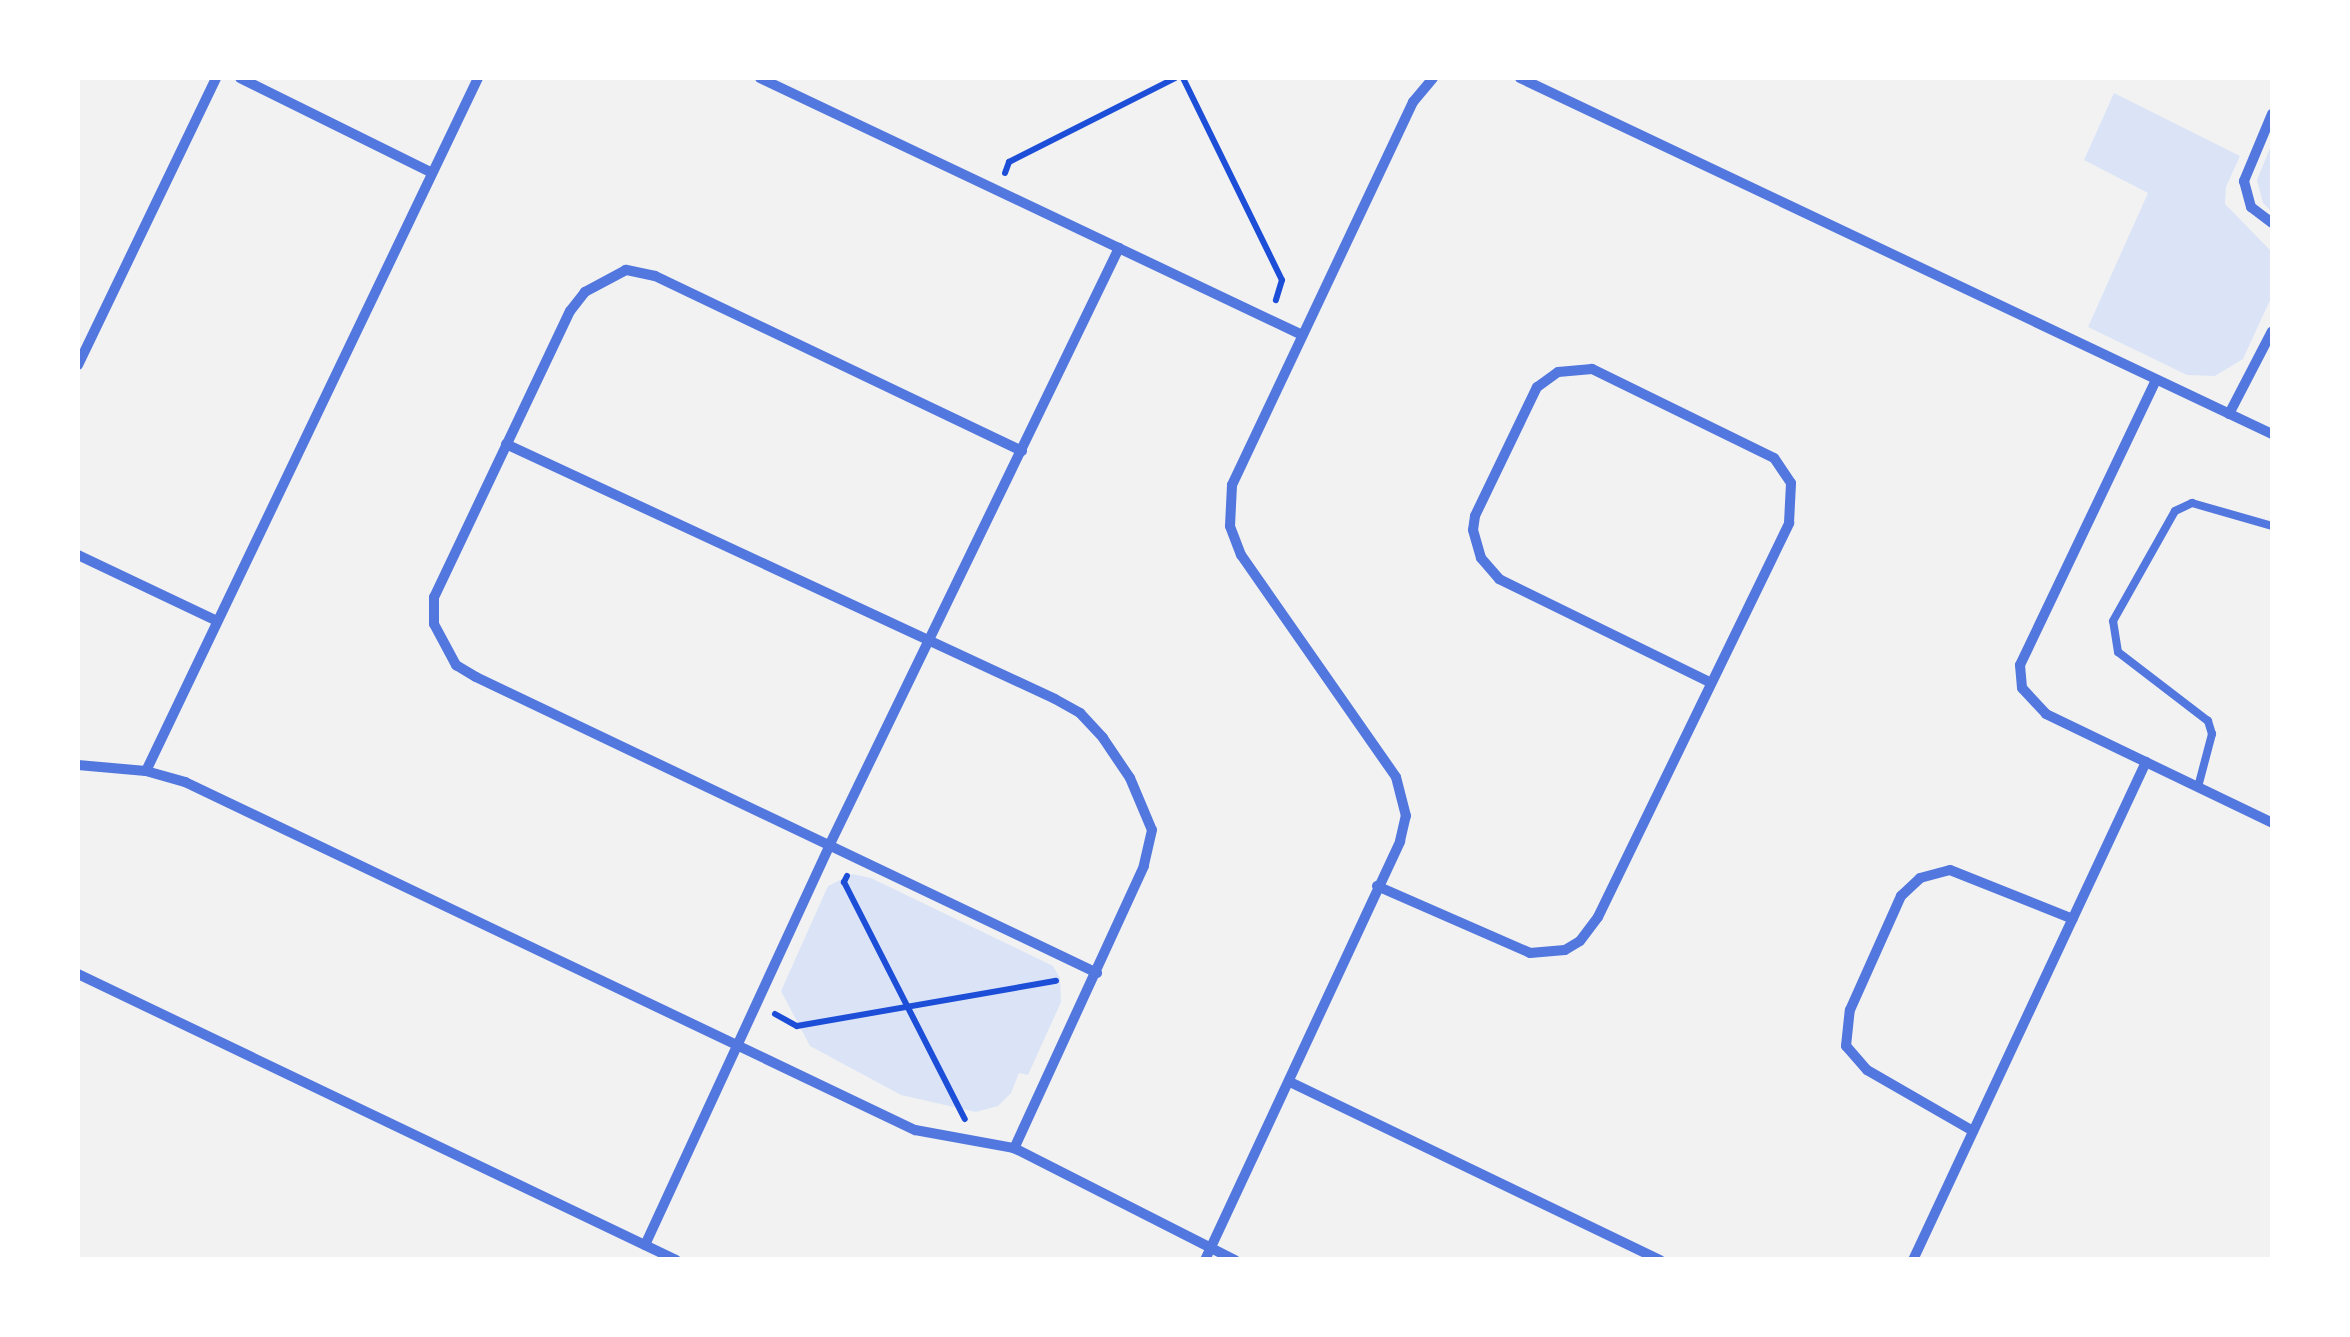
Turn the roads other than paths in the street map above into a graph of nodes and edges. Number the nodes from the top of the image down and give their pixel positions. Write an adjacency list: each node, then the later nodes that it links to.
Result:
1 (216, 78): 13 (street)
2 (240, 78): 8 (street)
3 (478, 78): 8 (street)
4 (760, 78): 10 (street)
5 (1433, 78): 12 (street)
6 (1520, 78): 14 (street)
7 (2272, 114): 9 (street)
8 (432, 173): 21 (street)
9 (2272, 223)
10 (1119, 248): 12 (street); 18 (street)
11 (2272, 331): 15 (street)
12 (1300, 334): 30 (street)
13 (78, 365)
14 (2156, 380): 15 (street); 24 (street)
15 (2228, 414): 16 (street)
16 (2272, 434)
17 (506, 444): 18 (street); 22 (street); 29 (street)
18 (1022, 451): 22 (street)
19 (2272, 526): 27 (lane)
20 (78, 554): 21 (street)
21 (217, 621): 26 (street)
22 (930, 644): 29 (street); 32 (street)
23 (1711, 683): 23 (street); 30 (street)
24 (2146, 762): 27 (street); 31 (street)
25 (78, 766): 26 (street)
26 (146, 771): 34 (street)
27 (2198, 787): 28 (street)
28 (2272, 822)
29 (829, 846): 32 (street); 34 (street)
30 (1377, 886): 35 (street)
31 (2073, 919): 36 (street); 36 (street)
32 (1096, 973): 37 (street)
33 (78, 974): 38 (street)
34 (738, 1049): 37 (street); 38 (street)
35 (1290, 1082): 39 (street); 43 (street)
36 (1973, 1131): 44 (street)
37 (1014, 1148): 39 (street)
38 (645, 1244): 40 (street)
39 (1210, 1247): 41 (street); 42 (street)
40 (676, 1260)
41 (1205, 1260)
42 (1235, 1260)
43 (1660, 1260)
44 (1912, 1260)

